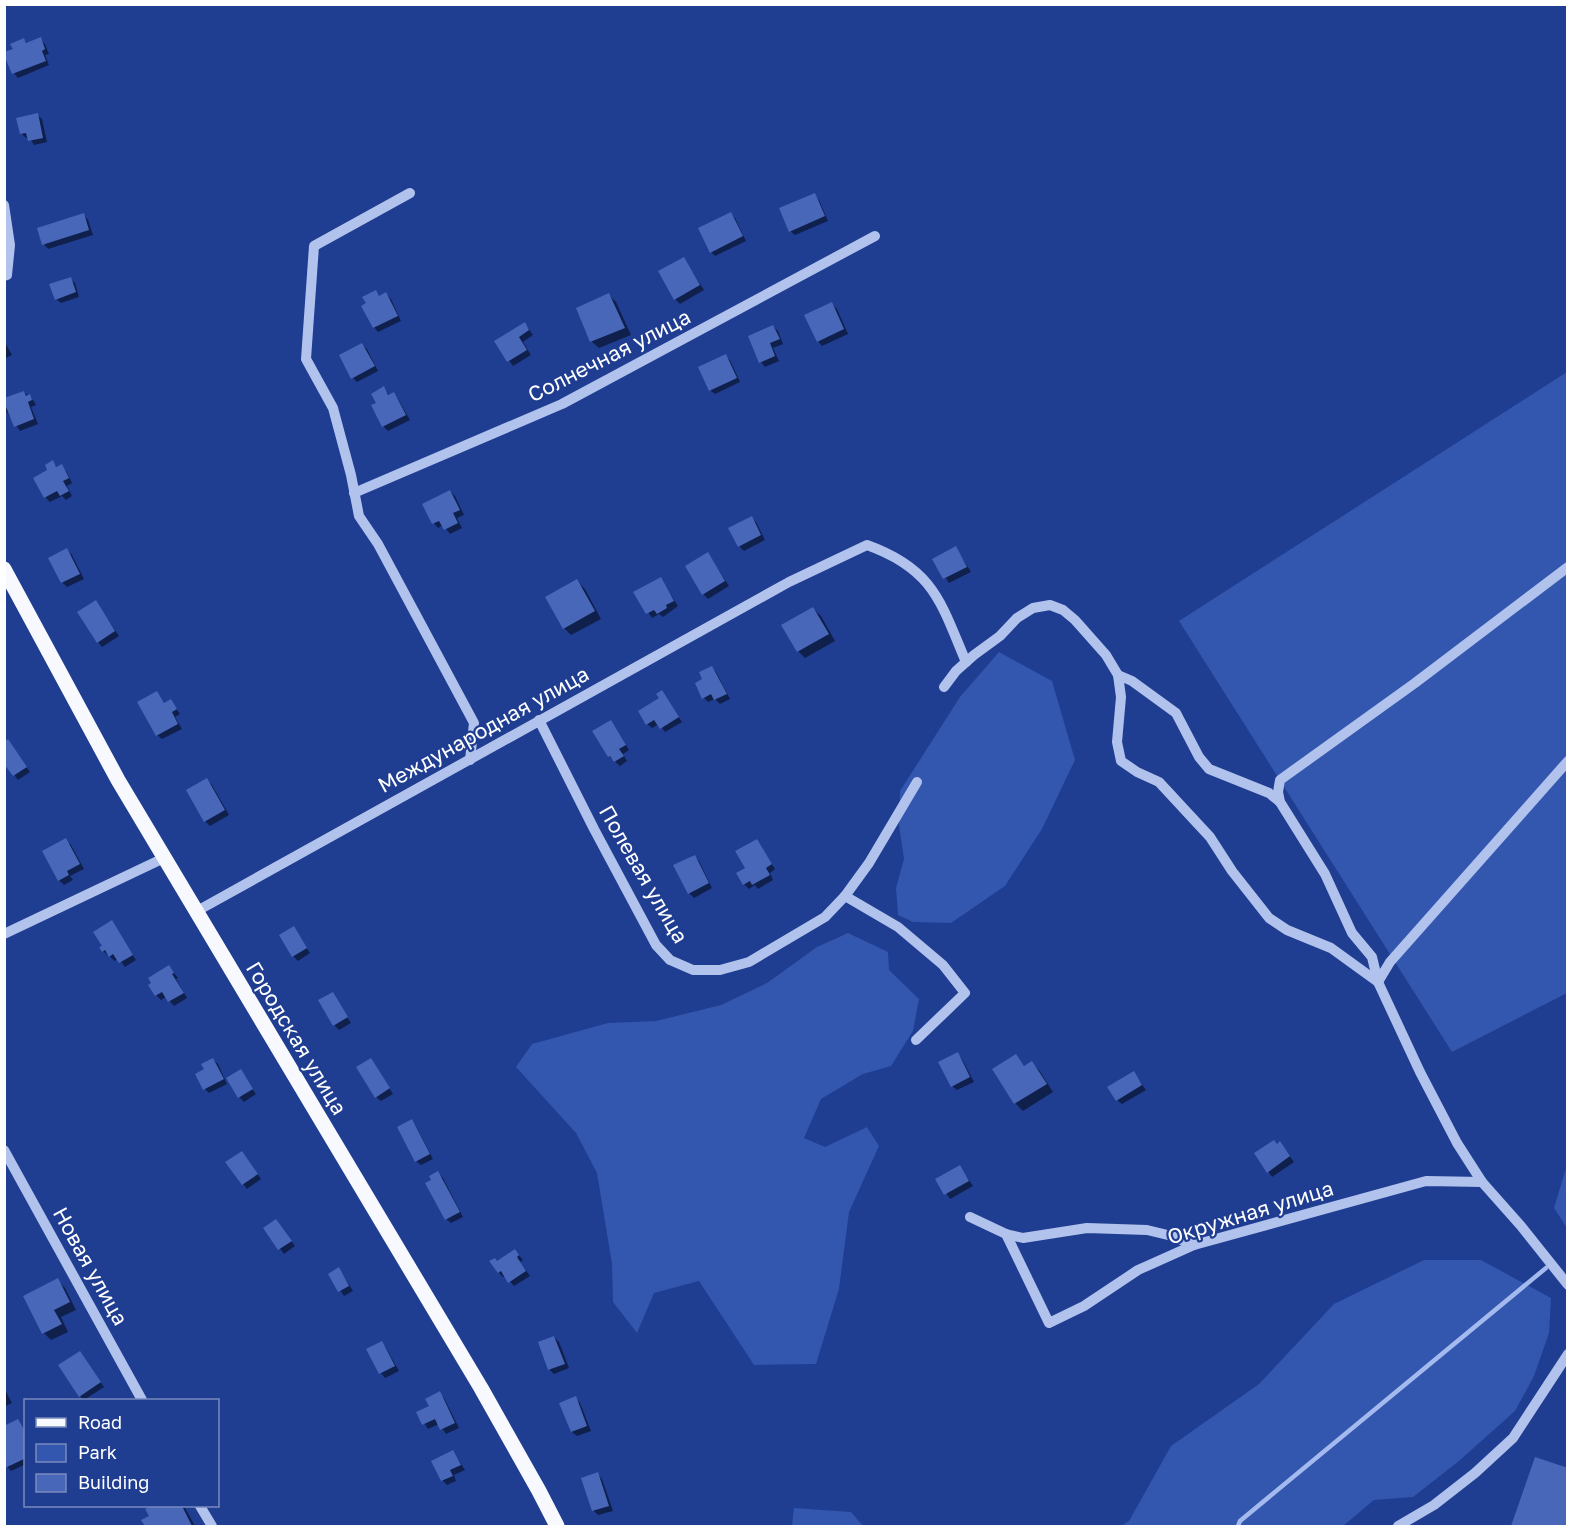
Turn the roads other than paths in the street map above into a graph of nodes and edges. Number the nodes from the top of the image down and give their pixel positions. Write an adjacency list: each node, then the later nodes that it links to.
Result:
1 (410, 193): 5 (street)
2 (4, 205): 4 (street)
3 (875, 236): 5 (street, Солнечная улица)
4 (4, 276)
5 (354, 493): 12 (street)
6 (1568, 567): 15 (street)
7 (4, 569): 16 (main road, Городская улица)
8 (966, 662): 9 (street); 10 (street); 11 (street, Международная улица)
9 (1118, 675): 15 (street); 20 (street)
10 (944, 687)
11 (539, 720): 12 (street, Международная улица); 17 (street, Полевая улица)
12 (470, 760): 18 (street, Международная улица)
13 (1568, 761): 20 (street)
14 (917, 782): 17 (street, Полевая улица)
15 (1281, 802): 20 (street)
16 (165, 858): 18 (main road, Городская улица); 19 (street)
17 (845, 896): 21 (street)
18 (197, 911): 32 (main road, Городская улица)
19 (4, 934)
20 (1378, 982): 23 (street)
21 (916, 1040)
22 (4, 1150): 29 (street, Новая улица)
23 (1482, 1182): 26 (street, Окружная улица); 27 (street)
24 (970, 1217): 25 (street)
25 (1006, 1234): 26 (street); 26 (street, Окружная улица)
26 (1194, 1245)
27 (1568, 1285)
28 (1568, 1354): 33 (street)
29 (141, 1399)
30 (201, 1507): 31 (street)
31 (212, 1527)
32 (557, 1527)
33 (1398, 1527)

